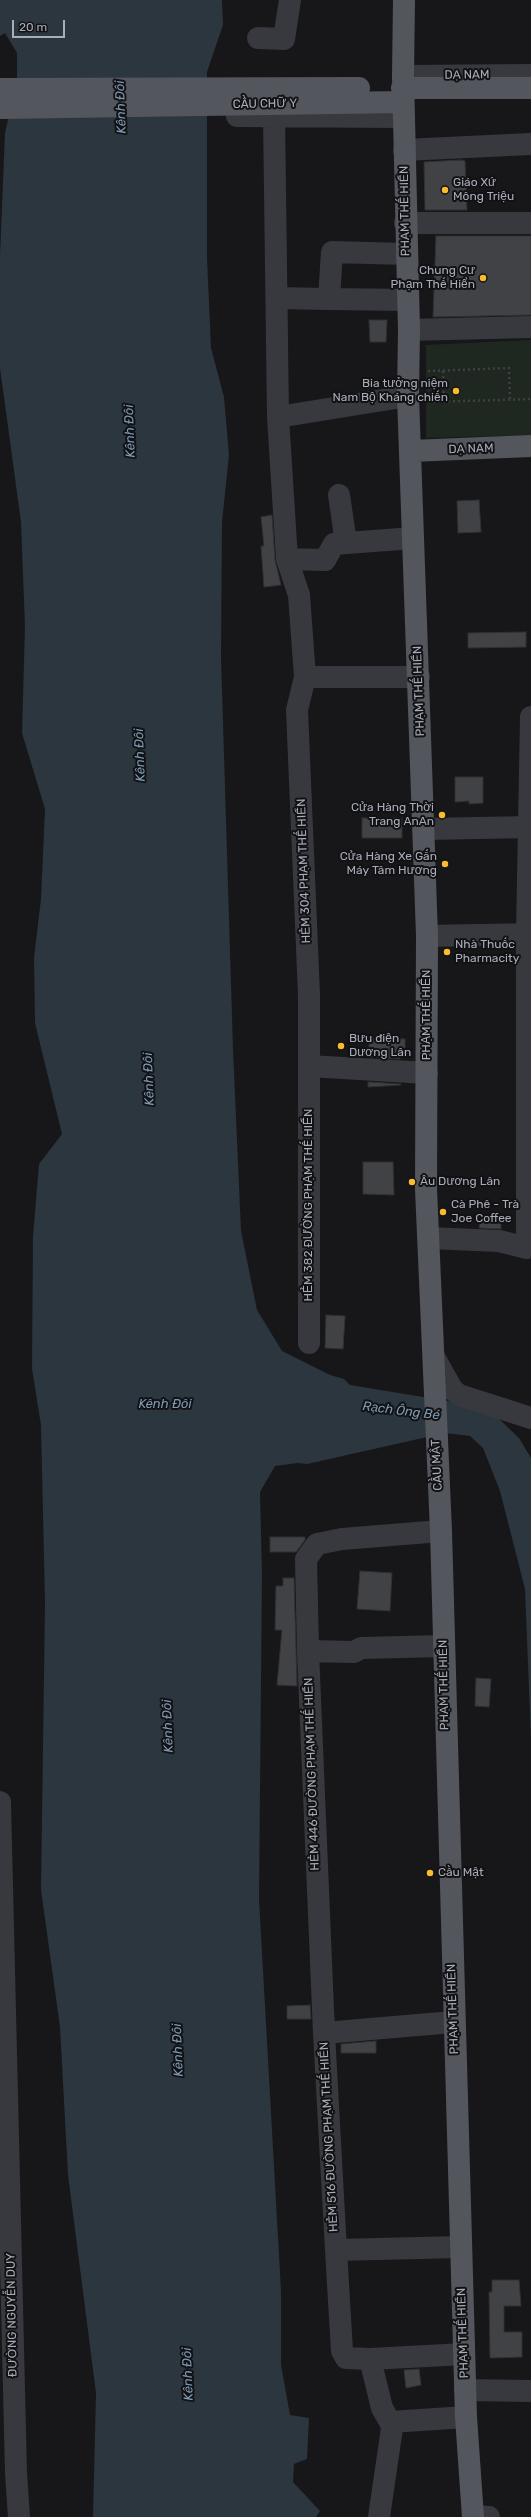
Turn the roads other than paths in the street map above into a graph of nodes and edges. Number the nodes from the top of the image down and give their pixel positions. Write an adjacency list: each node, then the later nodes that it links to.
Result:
1 (290, 0): 3 (street)
2 (404, 0): 5 (main road, PHẠM THẾ HIỂN)
3 (258, 38)
4 (531, 75): 5 (street, DẠ NAM)
5 (403, 76): 12 (main road, PHẠM THẾ HIỂN)
6 (531, 88): 7 (main road, CẦU CHỮ Y, bridge)
7 (0, 89)
8 (531, 101): 9 (main road, CẦU CHỮ Y)
9 (0, 108)
10 (238, 116): 11 (street)
11 (274, 116): 12 (street); 18 (street, HẺM 304 PHẠM THẾ HIỂN)
12 (403, 117): 14 (main road, PHẠM THẾ HIỂN)
13 (531, 144): 14 (street)
14 (404, 150): 16 (main road, PHẠM THẾ HIỂN)
15 (531, 222): 16 (street)
16 (405, 223): 17 (main road, PHẠM THẾ HIỂN)
17 (406, 254): 19 (street); 20 (main road, PHẠM THẾ HIỂN)
18 (277, 298): 19 (street); 24 (street, HẺM 304 PHẠM THẾ HIỂN)
19 (329, 299): 20 (street)
20 (408, 300): 22 (main road, PHẠM THẾ HIỂN)
21 (531, 327): 22 (street)
22 (409, 330): 23 (main road, PHẠM THẾ HIỂN)
23 (408, 400): 24 (street); 26 (main road, PHẠM THẾ HIỂN)
24 (278, 418): 30 (street, HẺM 304 PHẠM THẾ HIỂN)
25 (531, 446): 26 (main road, DẠ NAM)
26 (411, 451): 28 (main road, PHẠM THẾ HIỂN)
27 (339, 495): 29 (street)
28 (414, 538): 29 (street); 32 (main road, PHẠM THẾ HIỂN)
29 (346, 543): 30 (street)
30 (287, 559): 31 (street, HẺM 304 PHẠM THẾ HIỂN)
31 (305, 677): 32 (street); 38 (street, HẺM 304 PHẠM THẾ HIỂN)
32 (418, 677): 35 (main road, PHẠM THẾ HIỂN)
33 (531, 717): 34 (street)
34 (530, 827): 35 (street); 36 (street)
35 (424, 829): 37 (main road, PHẠM THẾ HIỂN)
36 (529, 934): 37 (street); 40 (street)
37 (428, 936): 39 (main road, PHẠM THẾ HIỂN)
38 (309, 1066): 39 (street); 41 (street, HẺM 382 ĐƯỜNG PHẠM THẾ HIỂN)
39 (427, 1073): 40 (main road, PHẠM THẾ HIỂN)
40 (429, 1238): 42 (main road, PHẠM THẾ HIỂN)
41 (309, 1343)
42 (434, 1357): 43 (main road, PHẠM THẾ HIỂN); 44 (street)
43 (434, 1382): 45 (main road, CẦU MẬT)
44 (531, 1418)
45 (439, 1501): 46 (main road, PHẠM THẾ HIỂN)
46 (441, 1531): 47 (main road, PHẠM THẾ HIỂN); 48 (street, HẺM 446 ĐƯỜNG PHẠM THẾ HIỂN)
47 (443, 1646): 48 (street); 50 (main road, PHẠM THẾ HIỂN)
48 (308, 1651): 51 (street, HẺM 446 ĐƯỜNG PHẠM THẾ HIỂN)
49 (0, 1802): 60 (street, ĐƯỜNG NGUYỄN DUY)
50 (453, 2022): 51 (street, HẺM 516 ĐƯỜNG PHẠM THẾ HIỂN); 52 (main road, PHẠM THẾ HIỂN)
51 (324, 2034): 53 (street, HẺM 516 ĐƯỜNG PHẠM THẾ HIỂN)
52 (460, 2247): 53 (street); 54 (main road, PHẠM THẾ HIỂN)
53 (336, 2250): 55 (street, HẺM 516 ĐƯỜNG PHẠM THẾ HIỂN)
54 (464, 2354): 55 (street); 56 (main road, PHẠM THẾ HIỂN)
55 (370, 2359): 59 (street)
56 (465, 2390): 57 (street); 58 (main road, PHẠM THẾ HIỂN)
57 (531, 2391)
58 (466, 2417): 59 (street); 61 (main road, PHẠM THẾ HIỂN)
59 (390, 2422): 63 (street)
60 (8, 2473): 62 (street, ĐƯỜNG NGUYỄN DUY)
61 (478, 2516)
62 (19, 2517)
63 (379, 2517)

